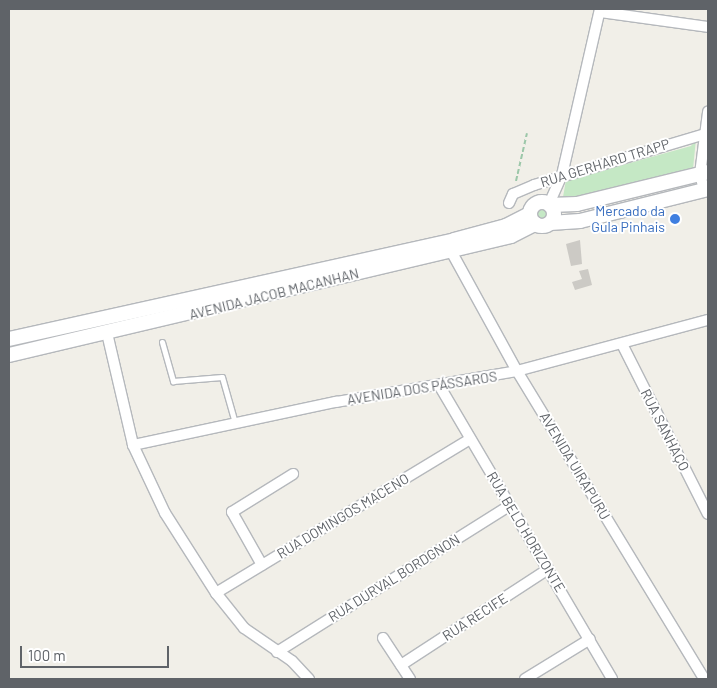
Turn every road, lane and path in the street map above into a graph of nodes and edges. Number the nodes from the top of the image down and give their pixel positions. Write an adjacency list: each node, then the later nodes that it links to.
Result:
1 (600, 10): 2 (street); 7 (street)
2 (708, 27)
3 (708, 112): 5 (street)
4 (527, 132): 9 (path)
5 (707, 133): 6 (street); 7 (street, RUA GERHARD TRAPP)
6 (704, 173): 8 (street); 10 (main road)
7 (562, 175): 9 (street, RUA GERHARD TRAPP); 10 (street)
8 (706, 189): 12 (main road)
9 (511, 199)
10 (549, 205): 11 (main road); 12 (main road)
11 (533, 219): 12 (main road); 13 (main road, AVENIDA JACOB MACANHAN); 16 (main road, AVENIDA JACOB MACANHAN)
12 (550, 223)
13 (451, 251): 15 (main road, AVENIDA JACOB MACANHAN); 20 (street, AVENIDA UIRAPURU)
14 (708, 320): 18 (street, AVENIDA DOS PÁSSAROS)
15 (107, 333): 19 (main road, AVENIDA JACOB MACANHAN); 24 (street)
16 (9, 339)
17 (162, 342): 22 (lane)
18 (623, 346): 20 (street, AVENIDA DOS PÁSSAROS); 27 (street, RUA SANHAÇO)
19 (9, 355)
20 (517, 372): 21 (street, AVENIDA DOS PÁSSAROS); 39 (street, AVENIDA UIRAPURU)
21 (439, 385): 22 (street, AVENIDA DOS PÁSSAROS); 23 (street, RUA BELO HORIZONTE)
22 (235, 424): 24 (street, AVENIDA DOS PÁSSAROS)
23 (470, 439): 26 (street, RUA BELO HORIZONTE); 28 (street, RUA DOMINGOS MACENO)
24 (133, 445): 30 (street)
25 (293, 474): 28 (street)
26 (510, 505): 29 (street, RUA BELO HORIZONTE); 33 (street, RUA DURVAL BORDGNON)
27 (708, 514)
28 (262, 565): 30 (street, RUA DOMINGOS MACENO)
29 (548, 569): 32 (street, RUA BELO HORIZONTE); 34 (street, RUA RECIFE)
30 (216, 593): 33 (street)
31 (384, 638): 34 (street)
32 (590, 640): 37 (street); 38 (street, RUA BELO HORIZONTE)
33 (277, 652): 35 (street)
34 (401, 665): 36 (street)
35 (309, 679)
36 (410, 679)
37 (525, 679)
38 (612, 679)
39 (704, 679)

